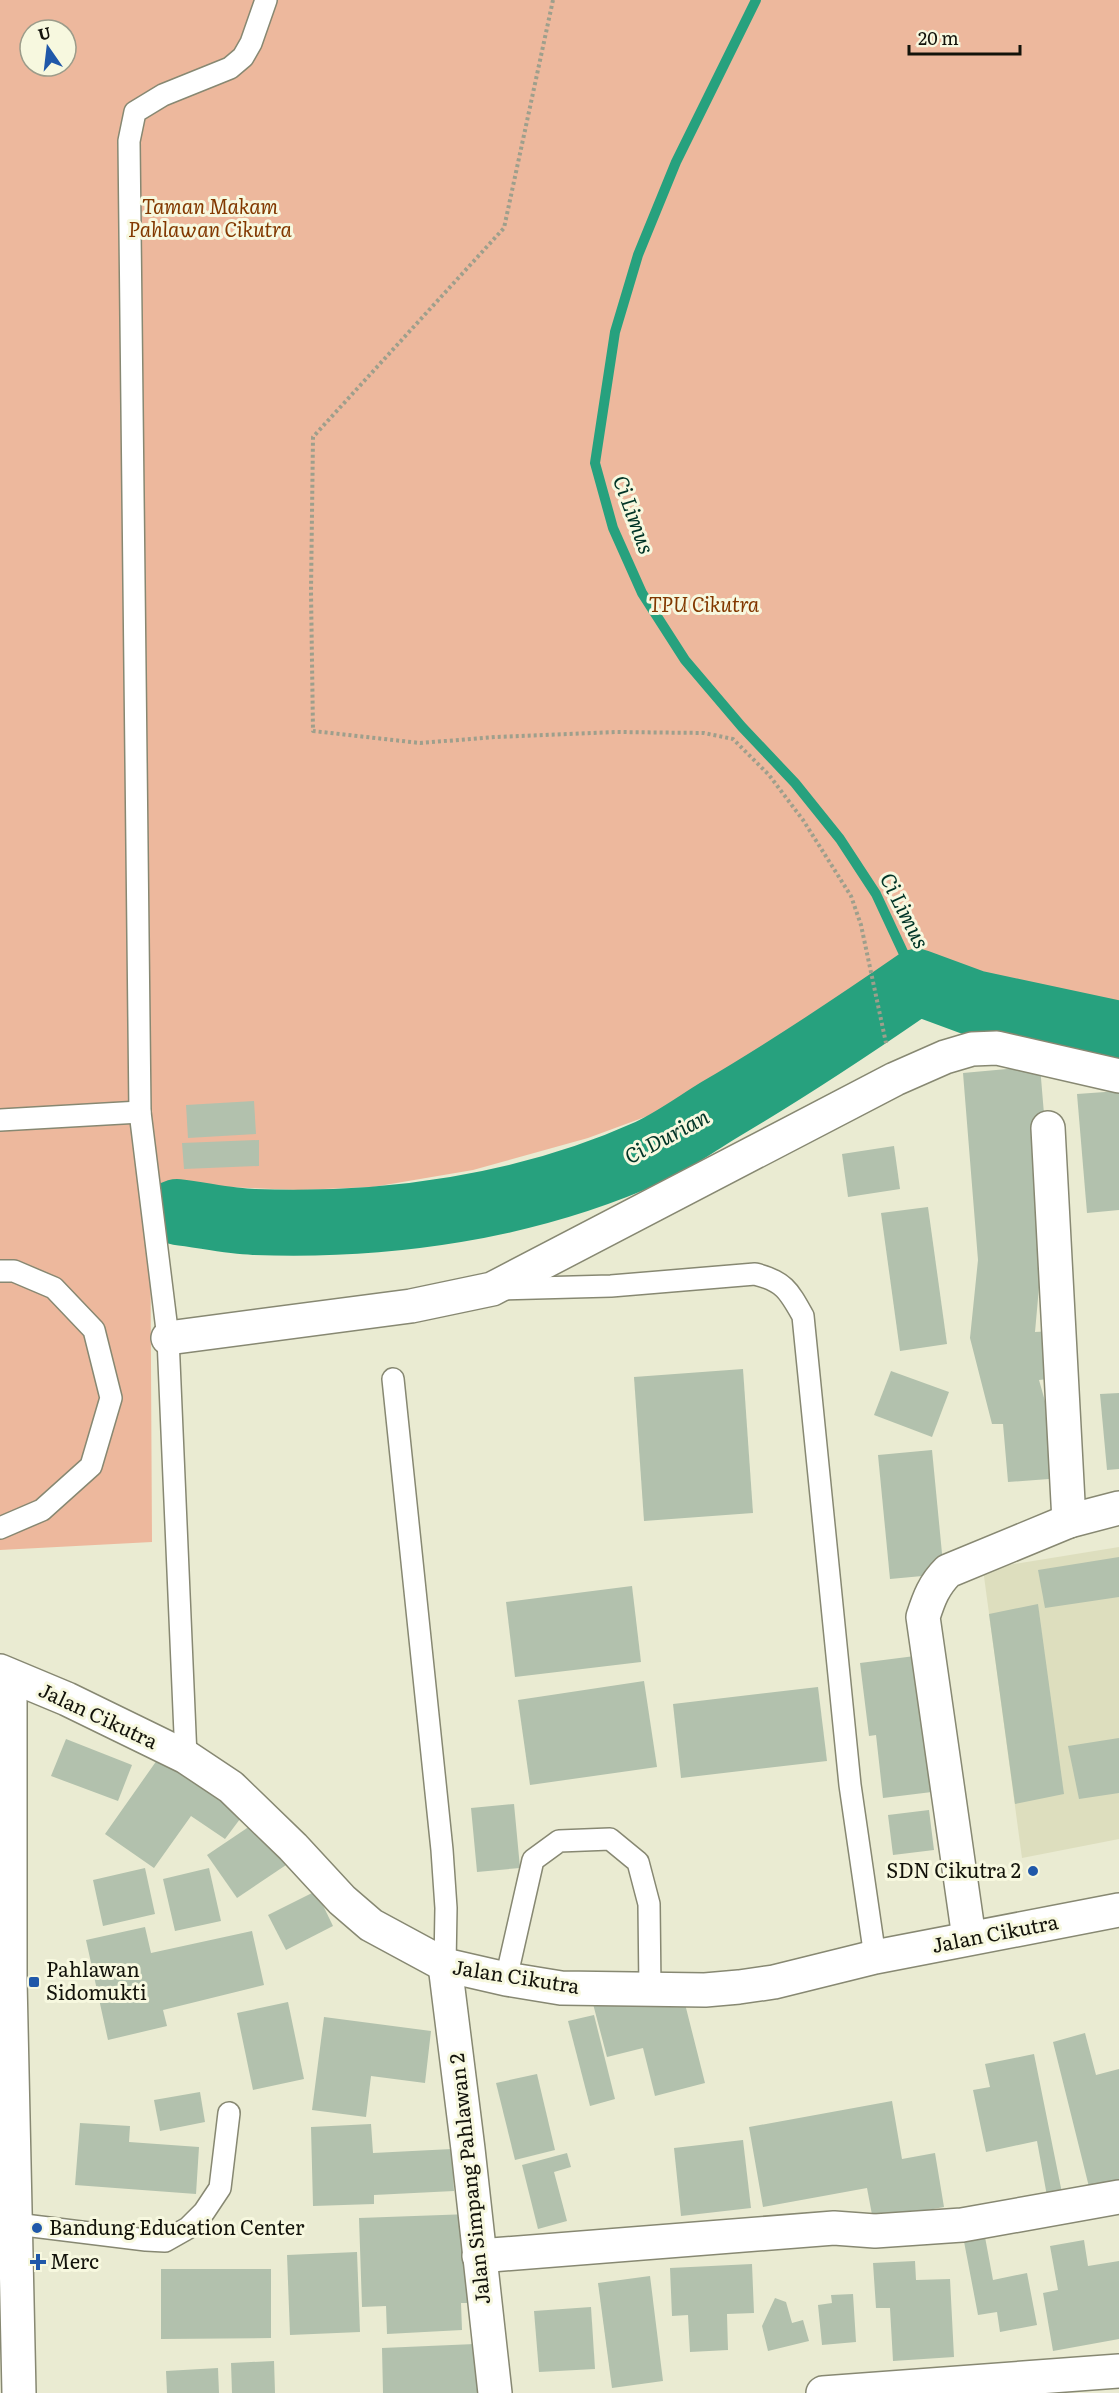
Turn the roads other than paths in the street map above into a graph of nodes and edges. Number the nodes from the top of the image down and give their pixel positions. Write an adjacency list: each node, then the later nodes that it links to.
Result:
1 (266, 0): 3 (lane)
2 (1119, 1076): 7 (street)
3 (140, 1112): 4 (lane); 8 (lane)
4 (0, 1120)
5 (1048, 1128): 11 (street)
6 (0, 1271): 12 (lane)
7 (492, 1289): 8 (street); 18 (lane)
8 (168, 1338): 14 (lane)
9 (393, 1378): 19 (lane)
10 (1119, 1508): 11 (street)
11 (1069, 1521): 17 (street)
12 (0, 1528)
13 (5, 1673): 14 (street, Jalan Cikutra); 15 (street)
14 (186, 1757): 19 (street, Jalan Cikutra)
15 (5, 1891): 24 (street)
16 (1119, 1910): 17 (street, Jalan Cikutra)
17 (969, 1938): 18 (street, Jalan Cikutra)
18 (875, 1957): 21 (street, Jalan Cikutra)
19 (445, 1965): 20 (street, Jalan Cikutra); 25 (street, Jalan Simpang Pahlawan 2)
20 (506, 1979): 21 (street, Jalan Cikutra); 21 (lane)
21 (650, 1990)
22 (229, 2113): 24 (lane)
23 (1119, 2197): 25 (street)
24 (16, 2224): 27 (street)
25 (479, 2256): 28 (street, Jalan Simpang Pahlawan 2)
26 (1119, 2371): 29 (street)
27 (19, 2393)
28 (495, 2393)
29 (823, 2393)

